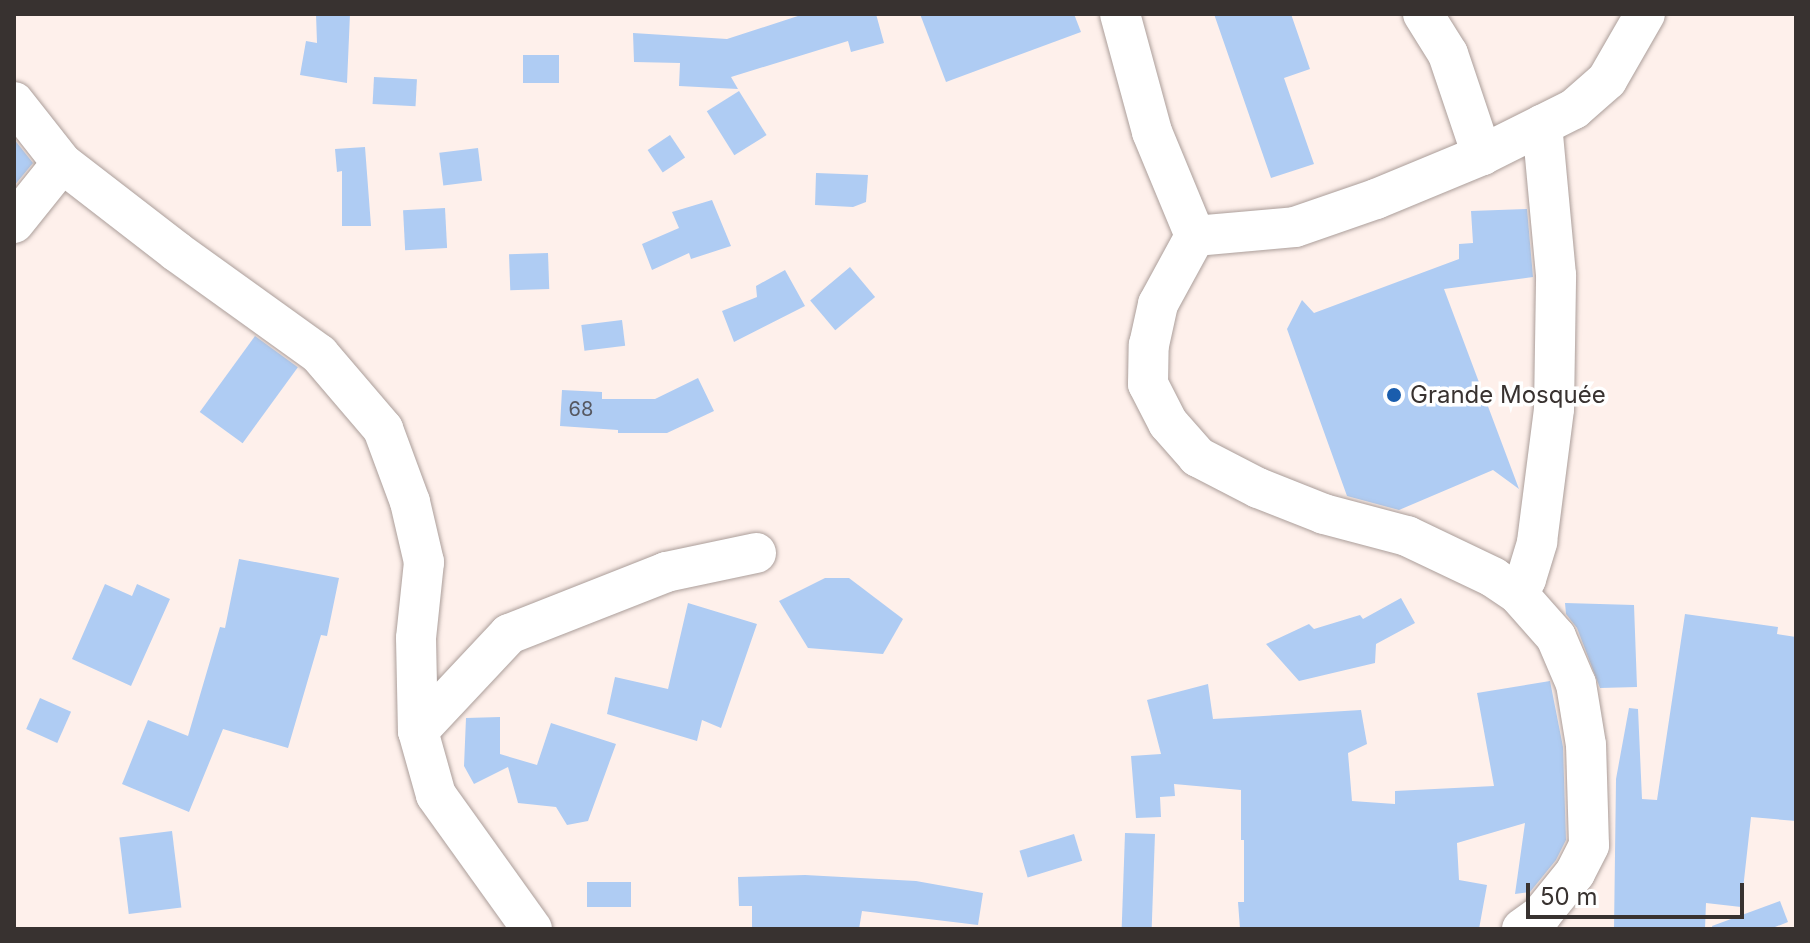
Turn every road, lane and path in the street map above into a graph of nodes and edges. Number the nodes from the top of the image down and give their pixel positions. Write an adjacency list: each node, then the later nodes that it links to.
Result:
1 (1120, 14): 9 (street)
2 (1423, 14): 6 (street)
3 (1645, 14): 5 (street)
4 (14, 102): 7 (street)
5 (1542, 125): 6 (street); 11 (street)
6 (1482, 155): 9 (street)
7 (62, 163): 8 (street); 12 (street)
8 (14, 223)
9 (1195, 236): 11 (street)
10 (756, 553): 12 (street)
11 (1518, 594): 14 (street)
12 (418, 731): 13 (street)
13 (532, 929)
14 (1522, 929)

